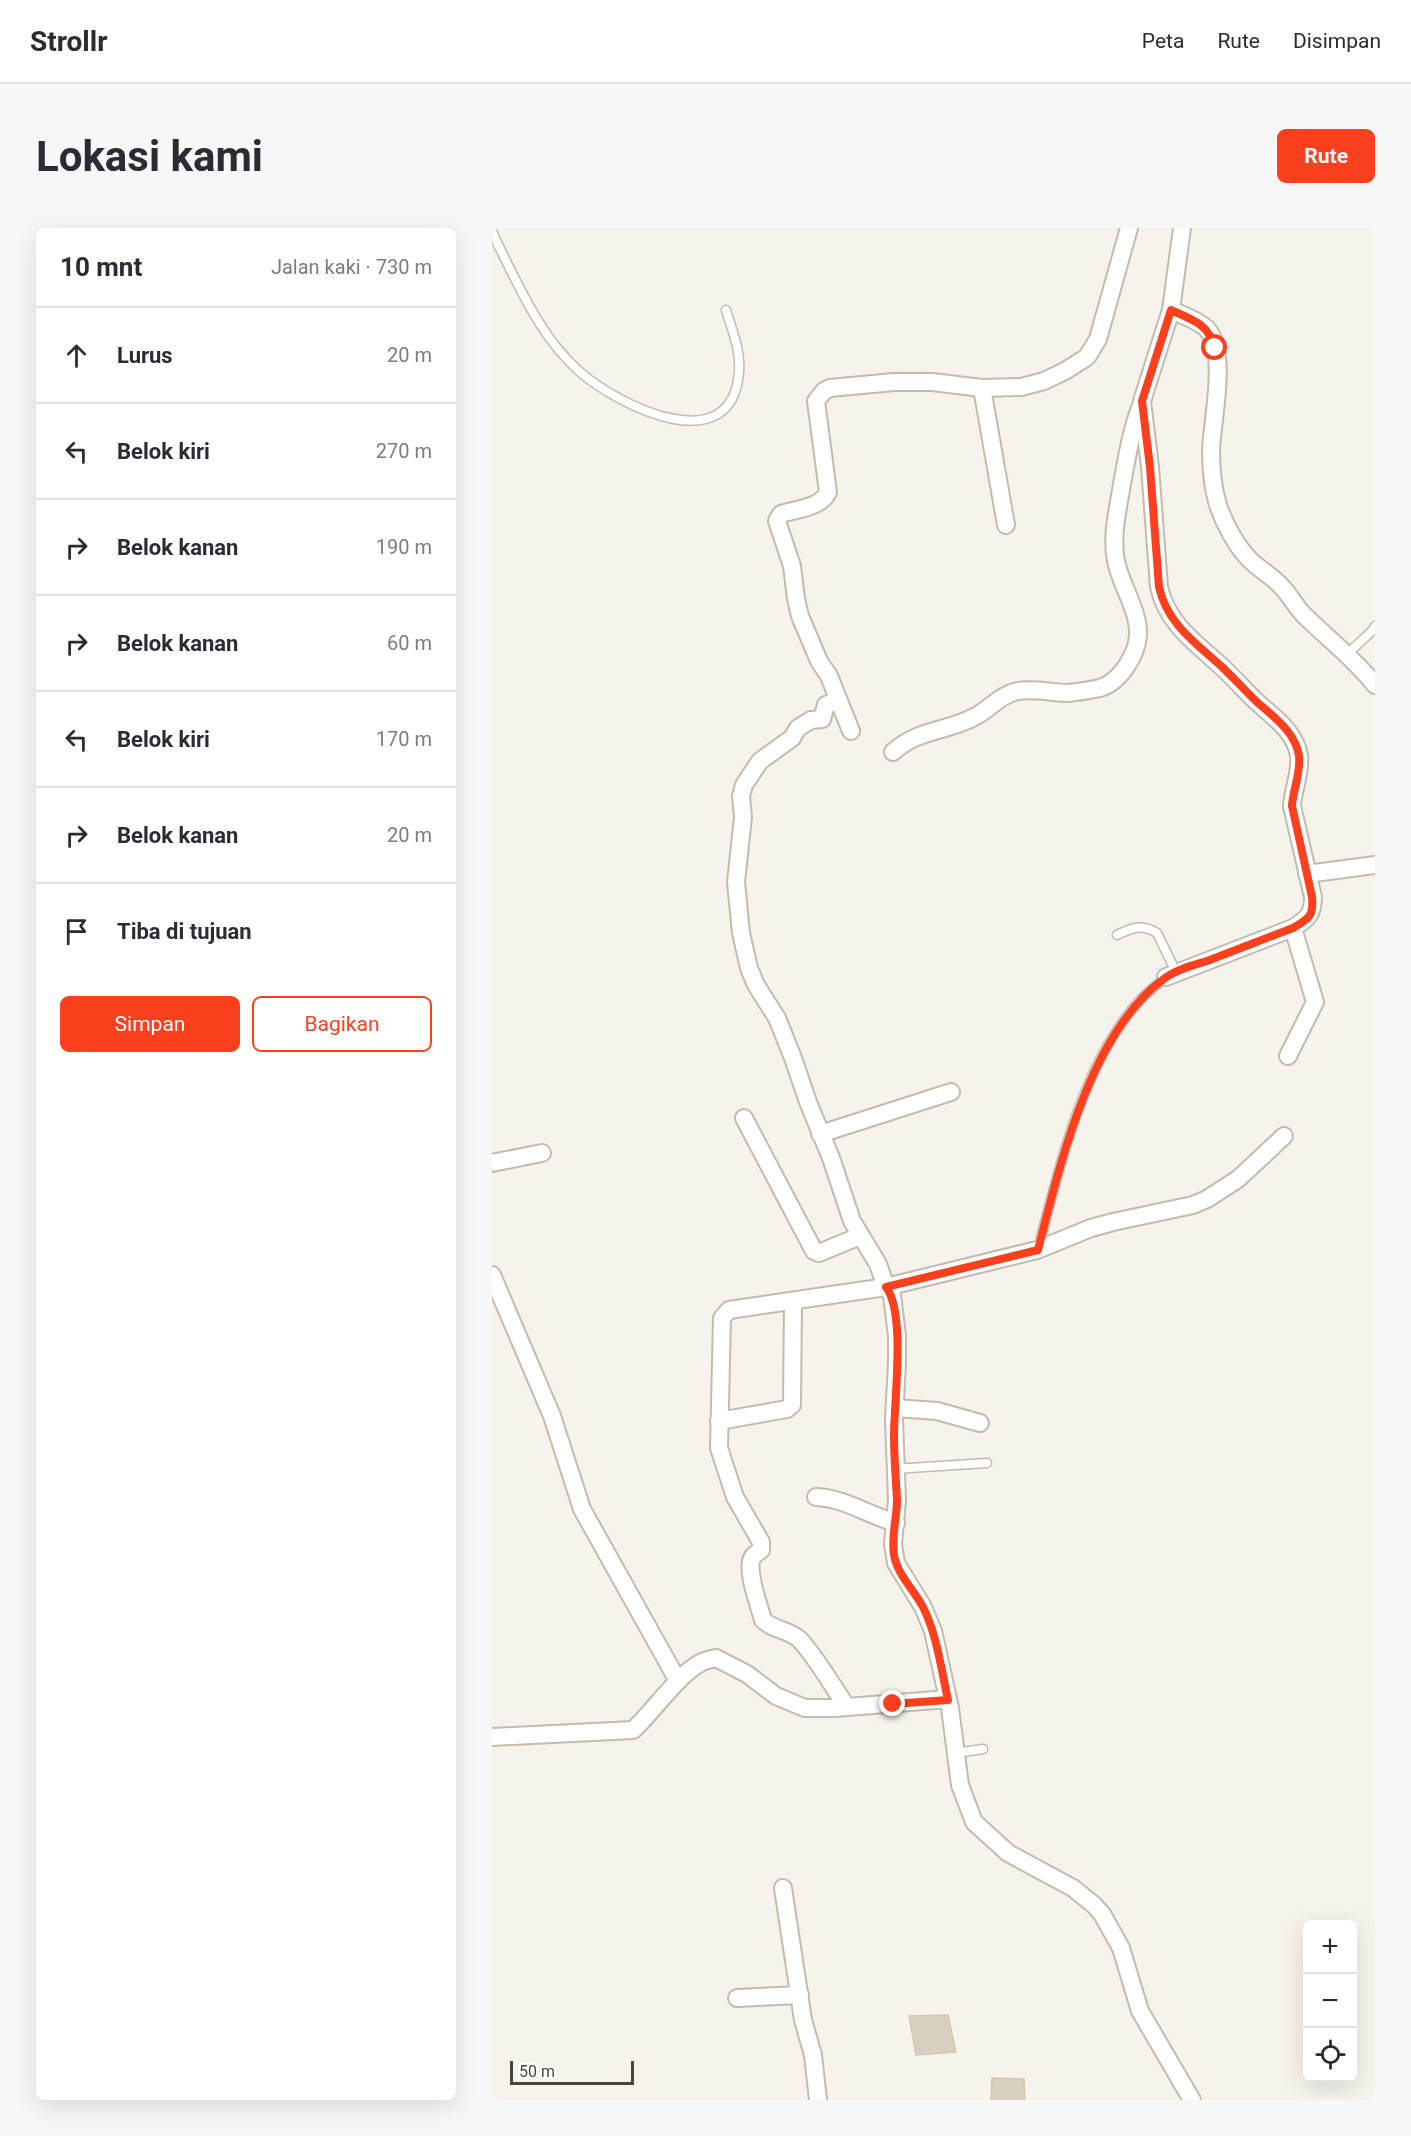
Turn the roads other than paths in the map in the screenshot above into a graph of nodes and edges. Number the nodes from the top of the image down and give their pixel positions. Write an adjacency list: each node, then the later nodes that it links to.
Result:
1 (1129, 228): 6 (street)
2 (1182, 228): 5 (street)
3 (492, 230): 4 (lane)
4 (726, 310)
5 (1171, 310): 7 (street); 10 (street)
6 (982, 388): 8 (street); 12 (street)
7 (1142, 401): 14 (street); 16 (street)
8 (1006, 525)
9 (1375, 626): 10 (lane)
10 (1347, 654): 11 (street)
11 (1375, 685)
12 (838, 700): 13 (street); 23 (street)
13 (851, 731)
14 (893, 752)
15 (1375, 865): 16 (street)
16 (1307, 874): 17 (street)
17 (1293, 928): 19 (street); 20 (street)
18 (1117, 935): 19 (lane)
19 (1171, 974): 28 (lane)
20 (1288, 1056)
21 (951, 1092): 23 (street)
22 (744, 1118): 27 (street)
23 (820, 1134): 27 (street)
24 (1284, 1136): 28 (street)
25 (542, 1153): 26 (street)
26 (492, 1163)
27 (860, 1236): 30 (street)
28 (1038, 1250): 30 (street)
29 (492, 1275): 39 (street)
30 (886, 1287): 31 (street); 32 (street)
31 (793, 1302): 33 (street); 33 (street)
32 (895, 1408): 34 (street); 36 (street)
33 (719, 1421): 41 (street)
34 (980, 1423)
35 (987, 1463): 36 (lane)
36 (894, 1469): 38 (street)
37 (816, 1497): 38 (street)
38 (896, 1523): 40 (street)
39 (678, 1681): 41 (street); 42 (street)
40 (948, 1700): 41 (street); 44 (street)
41 (847, 1707)
42 (492, 1737)
43 (983, 1749): 44 (lane)
44 (956, 1753): 49 (street)
45 (783, 1888): 46 (street)
46 (800, 1995): 47 (street); 48 (street)
47 (737, 1998)
48 (818, 2100)
49 (1192, 2100)

